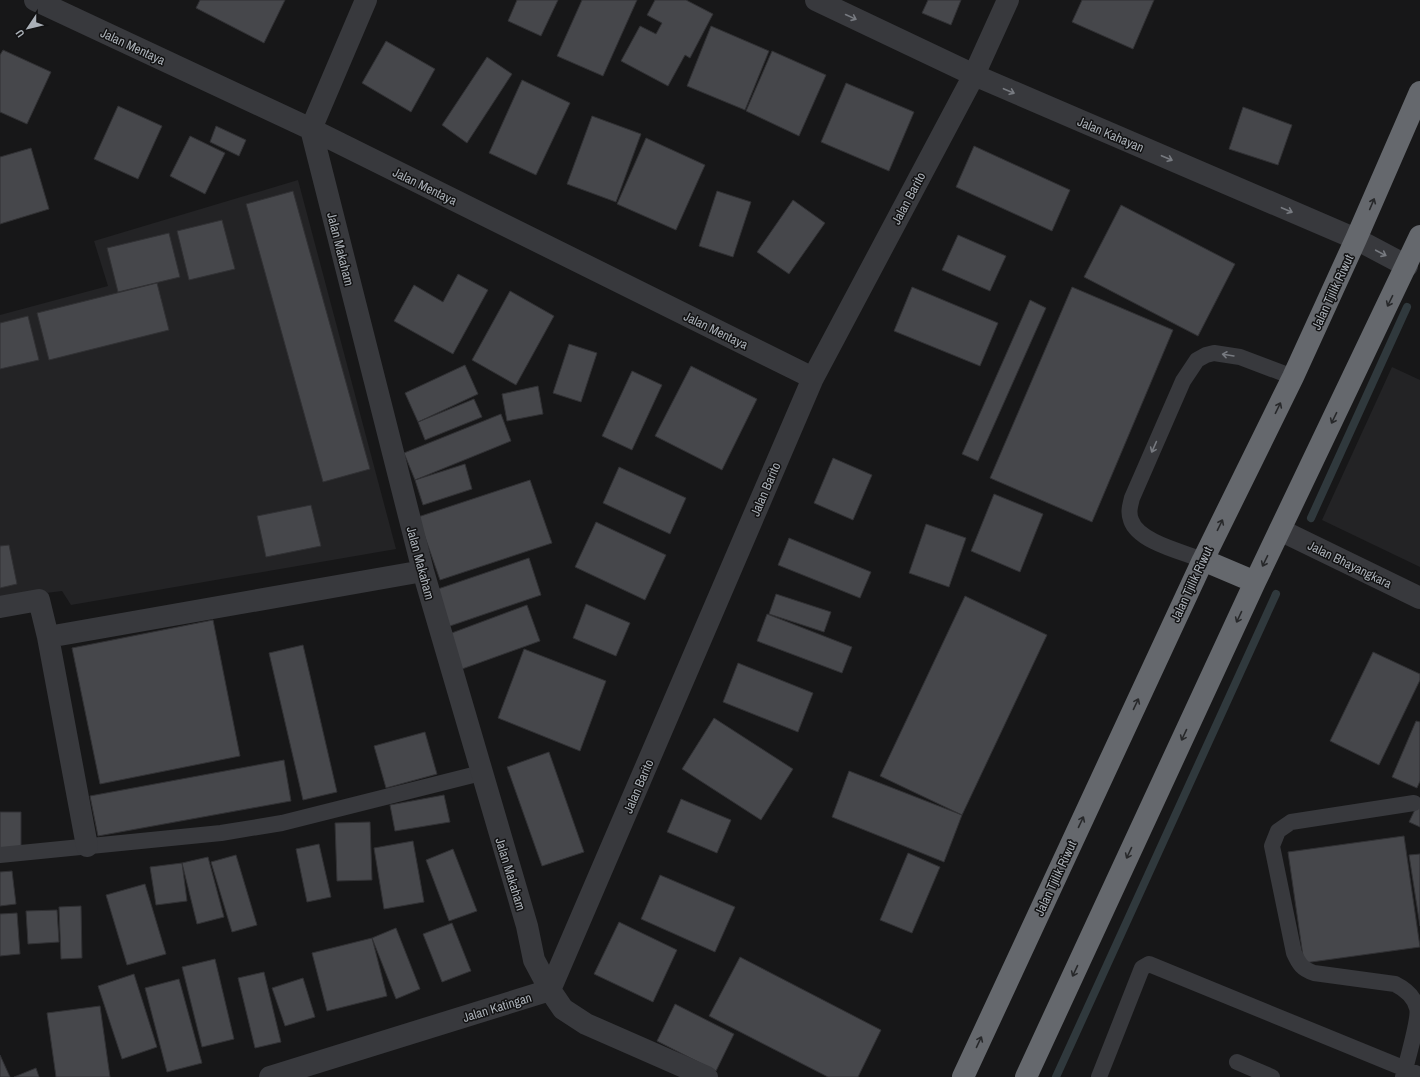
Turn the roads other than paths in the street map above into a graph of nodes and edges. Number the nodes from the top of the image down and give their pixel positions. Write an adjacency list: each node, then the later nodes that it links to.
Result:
1 (35, 0): 7 (street, Jalan Mentaya)
2 (366, 0): 7 (street)
3 (816, 0): 5 (street, Jalan Kahayan, one-way to 5)
4 (1008, 0): 5 (street, Jalan Barito)
5 (974, 75): 9 (street, Jalan Kahayan, one-way to 9); 12 (street, Jalan Barito)
6 (1420, 92): 9 (highway, Jalan Tjilik Riwut, one-way to 6)
7 (311, 129): 12 (street, Jalan Mentaya); 15 (street, Jalan Makaham)
8 (1420, 236): 10 (highway)
9 (1356, 239): 10 (street, Jalan Kahayan, one-way to 10); 11 (highway, Jalan Tjilik Riwut)
10 (1413, 269): 13 (highway, one-way to 13)
11 (1293, 377): 14 (highway, Jalan Tjilik Riwut, one-way to 11); 14 (lane, one-way to 14)
12 (813, 378): 24 (street, Jalan Barito)
13 (1280, 530): 16 (highway, one-way to 16); 17 (street, Jalan Bhayangkara)
14 (1203, 560): 16 (highway); 31 (highway, Jalan Tjilik Riwut, one-way to 14)
15 (423, 571): 19 (street); 20 (street, Jalan Makaham)
16 (1255, 582): 32 (highway, one-way to 32)
17 (1420, 598)
18 (0, 607): 19 (street)
19 (48, 637): 22 (street)
20 (481, 773): 22 (lane); 24 (street, Jalan Makaham)
21 (1414, 803): 25 (lane)
22 (87, 846): 23 (lane)
23 (0, 855)
24 (550, 990): 29 (street, Jalan Katingan); 30 (street)
25 (1415, 1043): 27 (lane)
26 (1237, 1062): 34 (lane)
27 (1404, 1073): 28 (lane); 33 (lane)
28 (1420, 1075)
29 (270, 1077)
30 (707, 1077)
31 (963, 1077)
32 (1026, 1077)
33 (1100, 1077)
34 (1272, 1077)

